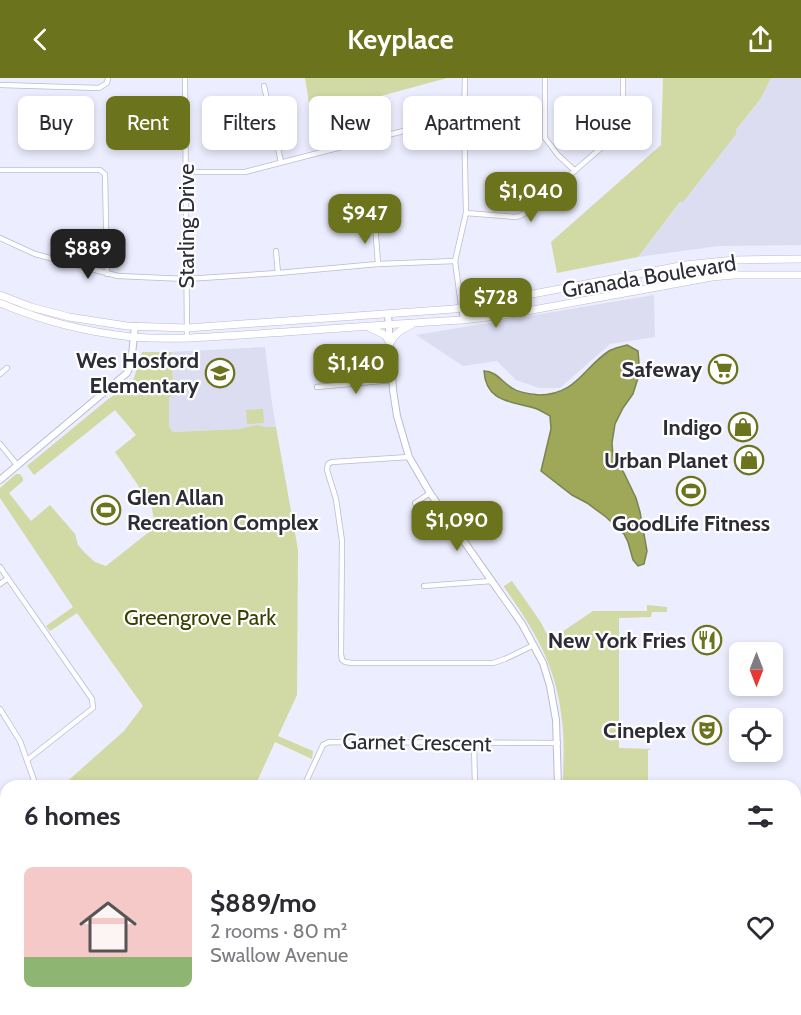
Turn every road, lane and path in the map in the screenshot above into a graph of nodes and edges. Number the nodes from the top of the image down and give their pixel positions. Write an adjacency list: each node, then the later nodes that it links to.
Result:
1 (26, 78): 9 (street)
2 (39, 78): 10 (street)
3 (108, 78): 10 (street)
4 (185, 78): 18 (street, Starling Drive)
5 (465, 78): 12 (street)
6 (545, 78): 17 (street)
7 (623, 78): 17 (street)
8 (0, 85): 9 (street)
9 (27, 85): 10 (street)
10 (40, 86)
11 (264, 86): 15 (street)
12 (465, 96)
13 (403, 131): 15 (street)
14 (465, 150): 19 (street)
15 (281, 162): 18 (street)
16 (0, 170): 27 (street)
17 (574, 171): 19 (street)
18 (185, 172): 29 (street, Starling Drive)
19 (466, 213): 24 (street)
20 (375, 223): 25 (street)
21 (0, 238): 27 (street)
22 (276, 251): 26 (street)
23 (801, 259): 32 (main road, Granada Boulevard)
24 (455, 261): 25 (street); 32 (street)
25 (378, 264): 26 (street)
26 (278, 273): 29 (street)
27 (107, 274): 29 (street)
28 (801, 275): 34 (main road, Granada Boulevard)
29 (186, 279): 39 (street, Starling Drive)
30 (0, 295): 37 (main road, Granada Boulevard)
31 (0, 303): 40 (main road, Granada Boulevard)
32 (462, 308): 33 (main road, Granada Boulevard); 34 (street)
33 (388, 314): 36 (street); 39 (main road, Granada Boulevard)
34 (463, 320): 35 (main road, Granada Boulevard)
35 (416, 323): 36 (main road, Granada Boulevard); 42 (main road)
36 (389, 325): 38 (main road, Granada Boulevard); 42 (street)
37 (135, 326): 39 (main road, Granada Boulevard); 40 (street)
38 (365, 326): 41 (main road, Granada Boulevard); 42 (main road)
39 (186, 328): 41 (street, Starling Drive)
40 (134, 337): 41 (main road, Granada Boulevard); 49 (street)
41 (187, 338)
42 (390, 343): 45 (street)
43 (8, 368): 44 (street)
44 (0, 374)
45 (392, 380): 46 (street); 48 (street)
46 (317, 387)
47 (0, 444): 49 (street)
48 (409, 457): 51 (street); 58 (street)
49 (18, 466): 50 (street)
50 (0, 480)
51 (430, 493): 52 (street); 55 (street)
52 (415, 503)
53 (0, 567): 54 (street)
54 (7, 579): 56 (street); 62 (street)
55 (492, 581): 57 (street); 58 (street)
56 (0, 584)
57 (424, 586)
58 (534, 645): 61 (street)
59 (0, 709): 62 (street)
60 (474, 743): 61 (street, Garnet Crescent); 64 (street, Garnet Crescent); 65 (street)
61 (558, 743): 66 (street)
62 (27, 760): 63 (street)
63 (34, 780)
64 (307, 780)
65 (475, 780)
66 (558, 780)

